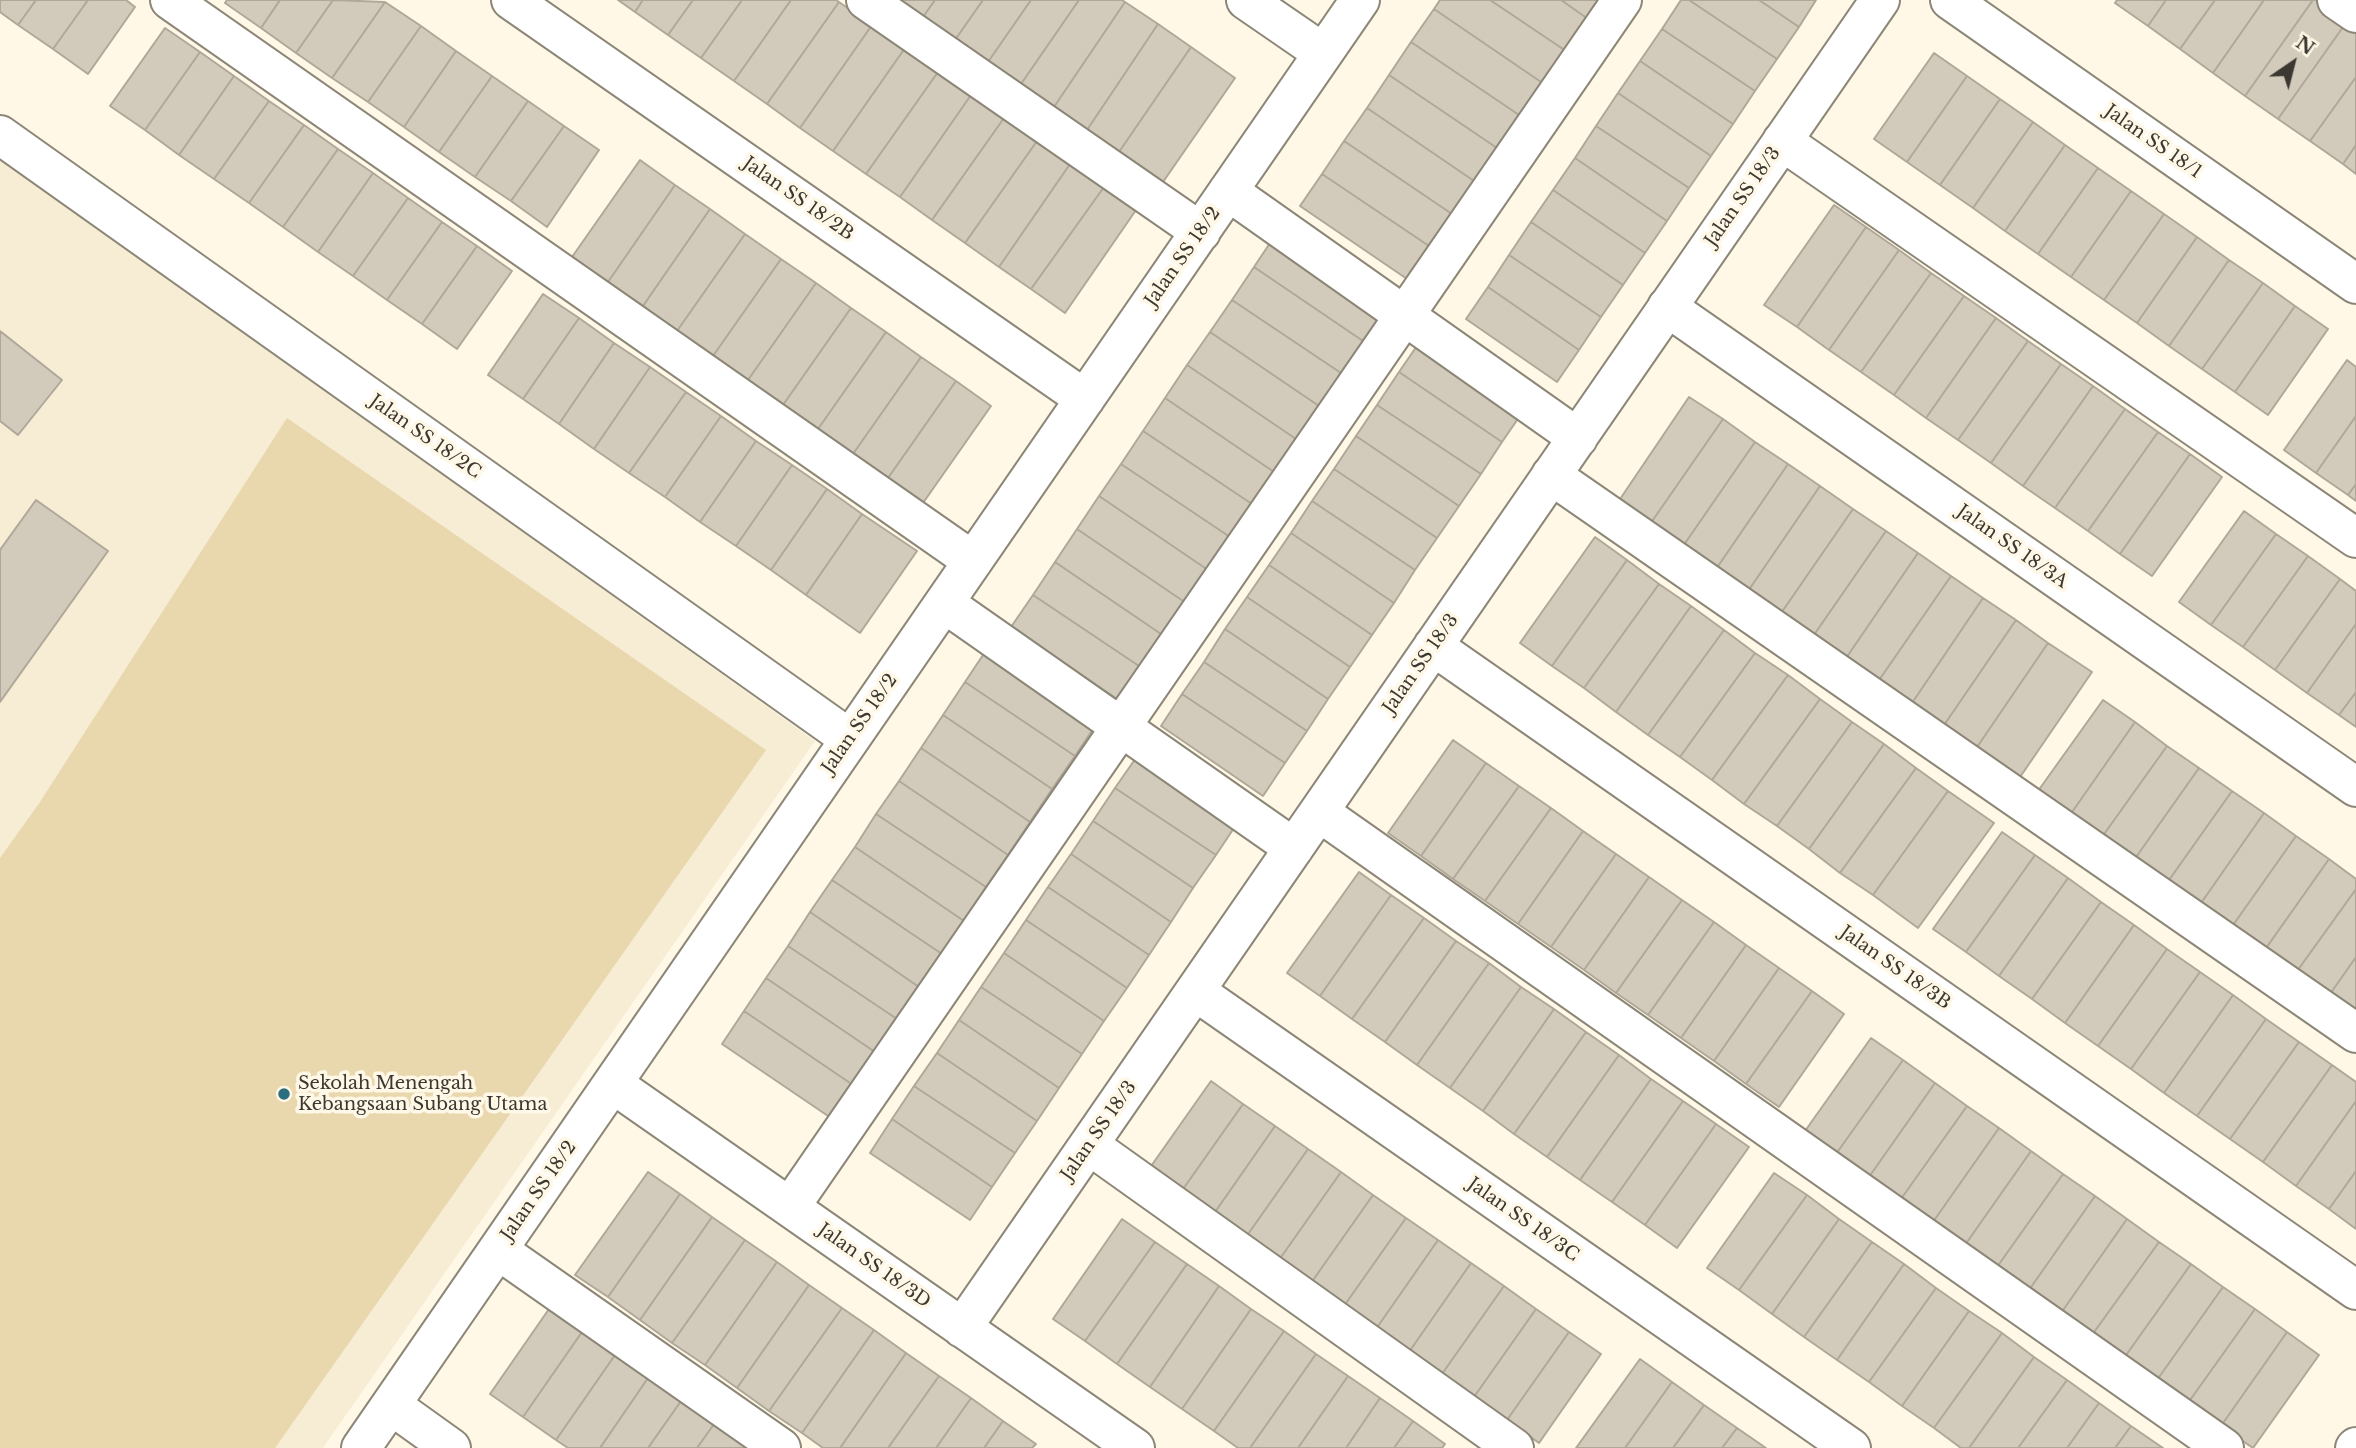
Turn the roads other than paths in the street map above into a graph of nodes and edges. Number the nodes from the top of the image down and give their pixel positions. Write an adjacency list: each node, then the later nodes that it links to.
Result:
1 (170, 0): 23 (street)
2 (511, 0): 19 (street, Jalan SS 18/2B)
3 (866, 0): 15 (street)
4 (1246, 0): 11 (street)
5 (1360, 0): 11 (street, Jalan SS 18/2)
6 (1622, 0): 18 (street)
7 (1880, 0): 13 (street, Jalan SS 18/3)
8 (1950, 0): 16 (street, Jalan SS 18/1)
9 (2337, 0): 10 (street)
10 (2356, 13)
11 (1323, 53): 14 (street, Jalan SS 18/2)
12 (0, 135): 27 (street, Jalan SS 18/2C)
13 (1782, 141): 17 (street, Jalan SS 18/3); 22 (street)
14 (1228, 191): 15 (street, Jalan SS 18/2); 18 (street)
15 (1200, 232): 19 (street, Jalan SS 18/2)
16 (2356, 284)
17 (1667, 307): 20 (street, Jalan SS 18/3); 28 (street, Jalan SS 18/3A)
18 (1405, 314): 20 (street); 26 (street)
19 (1085, 399): 23 (street, Jalan SS 18/2)
20 (1578, 438): 21 (street, Jalan SS 18/3)
21 (1551, 475): 25 (street, Jalan SS 18/3); 32 (street)
22 (2356, 538)
23 (973, 561): 24 (street, Jalan SS 18/2)
24 (944, 603): 26 (street); 27 (street, Jalan SS 18/2)
25 (1433, 646): 29 (street, Jalan SS 18/3); 37 (street, Jalan SS 18/3B)
26 (1121, 727): 30 (street); 35 (street)
27 (850, 739): 33 (street, Jalan SS 18/2)
28 (2356, 787)
29 (1319, 812): 30 (street, Jalan SS 18/3); 46 (street)
30 (1294, 848): 31 (street, Jalan SS 18/3)
31 (1195, 991): 34 (street, Jalan SS 18/3); 45 (street, Jalan SS 18/3C)
32 (2356, 1033)
33 (612, 1084): 35 (street, Jalan SS 18/3D); 36 (street, Jalan SS 18/2)
34 (1089, 1145): 38 (street, Jalan SS 18/3); 44 (street)
35 (790, 1208): 38 (street, Jalan SS 18/3D)
36 (498, 1250): 39 (street, Jalan SS 18/2); 42 (street)
37 (2356, 1290)
38 (962, 1328): 43 (street, Jalan SS 18/3D)
39 (391, 1405): 40 (street, Jalan SS 18/2); 41 (street)
40 (361, 1448)
41 (451, 1448)
42 (781, 1448)
43 (1135, 1448)
44 (1514, 1448)
45 (1851, 1448)
46 (2224, 1448)

